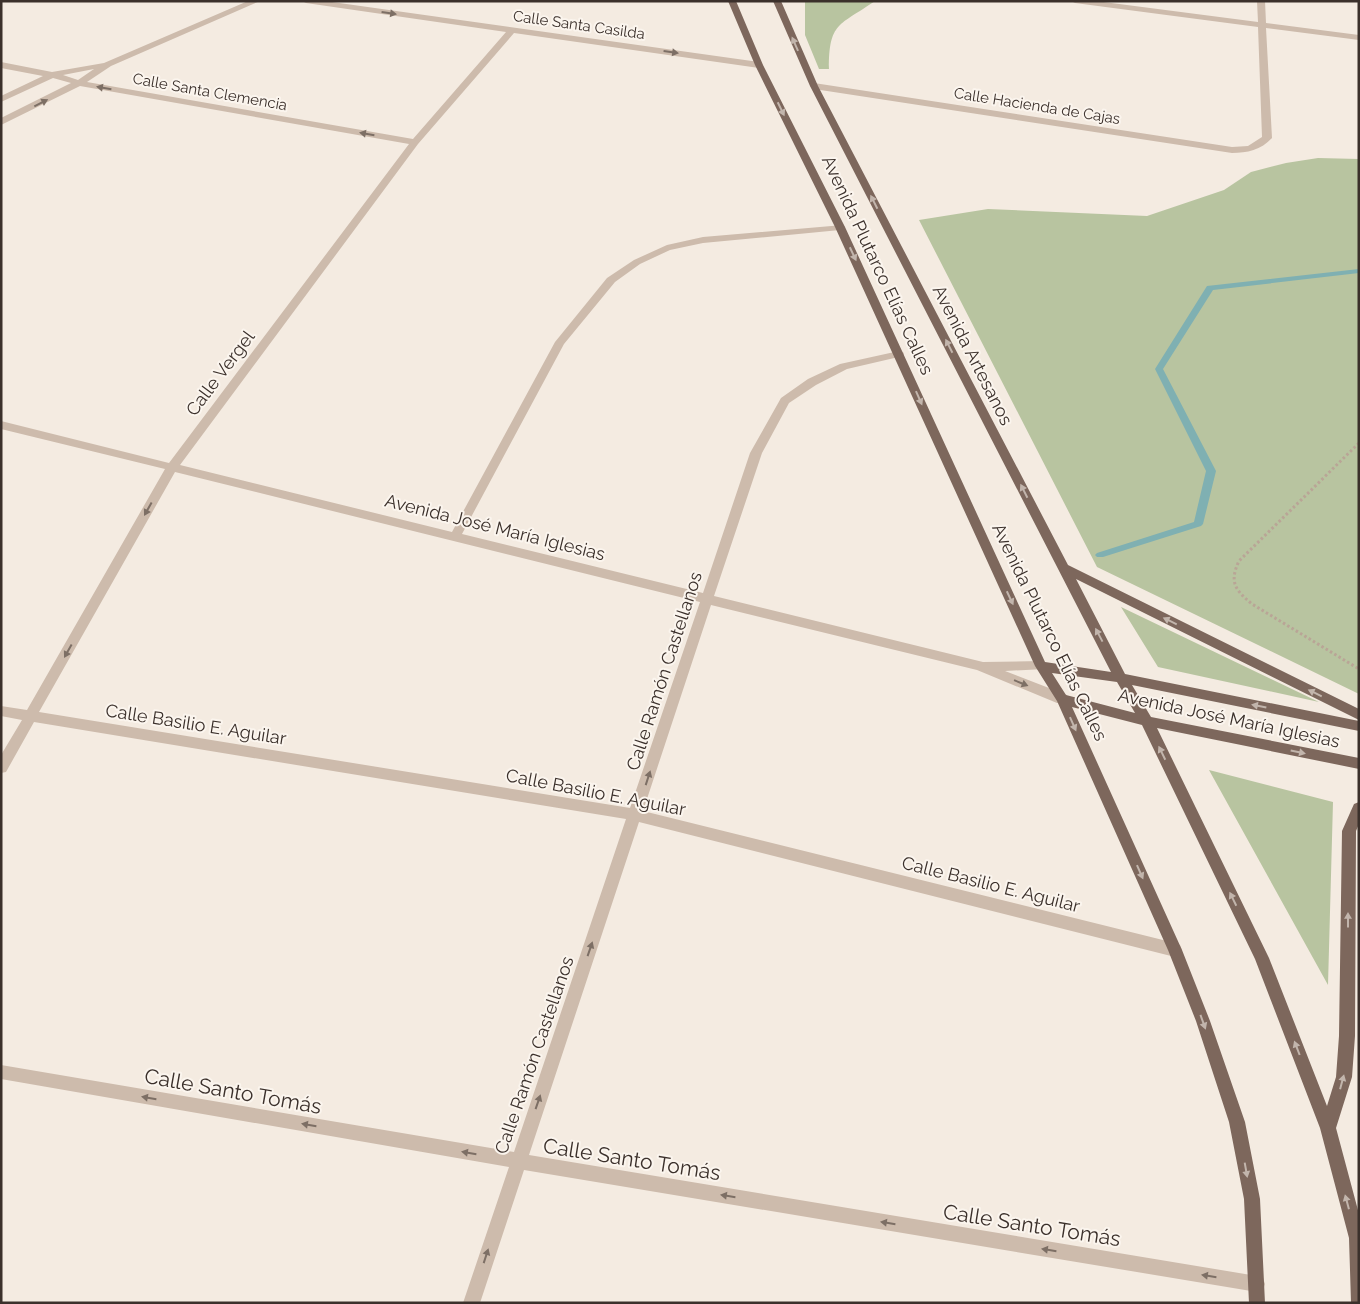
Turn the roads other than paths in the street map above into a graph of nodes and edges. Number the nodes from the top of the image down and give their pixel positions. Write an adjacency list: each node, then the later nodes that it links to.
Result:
1 (256, 1): 10 (street)
2 (306, 1): 8 (street, Calle Santa Casilda, one-way to 8)
3 (732, 1): 12 (main road, Avenida Plutarco Elías Calles)
4 (777, 1): 15 (main road, Avenida Artesanos, one-way to 4)
5 (1075, 1): 7 (street)
6 (1261, 1): 7 (street)
7 (1264, 27): 9 (street); 15 (street, Calle Hacienda de Cajas)
8 (512, 30): 12 (street, Calle Santa Casilda, one-way to 12); 18 (street, Calle Vergel)
9 (1359, 38)
10 (108, 64): 13 (street); 14 (street)
11 (1, 65): 13 (street, Calle Santa Clemencia)
12 (759, 65): 19 (main road, Avenida Plutarco Elías Calles, one-way to 19)
13 (52, 75): 14 (street, Calle Santa Clemencia); 16 (street)
14 (79, 83): 17 (street, one-way to 14); 18 (street, Calle Santa Clemencia, one-way to 14)
15 (814, 86): 24 (main road, Avenida Artesanos, one-way to 15)
16 (1, 99)
17 (1, 122)
18 (416, 142): 22 (street, Calle Vergel)
19 (840, 227): 20 (main road, Avenida Plutarco Elías Calles, one-way to 20); 23 (street)
20 (899, 354): 25 (street, Calle Ramón Castellanos); 27 (main road, Avenida Plutarco Elías Calles, one-way to 27)
21 (1, 424): 22 (street, Avenida José María Iglesias)
22 (172, 467): 23 (street, Avenida José María Iglesias); 32 (street, Calle Vergel, one-way to 32)
23 (455, 537): 25 (street, Avenida José María Iglesias)
24 (1064, 568): 28 (main road, Avenida Artesanos, one-way to 24); 31 (main road, one-way to 24)
25 (707, 599): 26 (street, Avenida José María Iglesias); 38 (street, Calle Ramón Castellanos, one-way to 25)
26 (979, 666): 27 (street, Avenida José María Iglesias); 29 (street, Avenida José María Iglesias, one-way to 29)
27 (1041, 666): 28 (main road, Avenida José María Iglesias); 29 (main road, Avenida Plutarco Elías Calles)
28 (1121, 678): 33 (main road, Avenida Artesanos); 34 (main road, Avenida José María Iglesias, one-way to 28)
29 (1062, 699): 33 (main road, Avenida José María Iglesias); 39 (main road, Avenida Plutarco Elías Calles, one-way to 39)
30 (1, 711): 32 (street, Calle Basilio E. Aguilar)
31 (1359, 715)
32 (31, 716): 36 (street, Calle Vergel); 38 (street, Calle Basilio E. Aguilar)
33 (1146, 721): 35 (main road, Avenida José María Iglesias, one-way to 35); 41 (main road, one-way to 33)
34 (1359, 726)
35 (1359, 764)
36 (1, 768)
37 (1359, 808): 41 (main road, one-way to 37)
38 (636, 815): 39 (street, Calle Basilio E. Aguilar); 42 (street, Calle Ramón Castellanos, one-way to 38)
39 (1175, 950): 44 (main road, Avenida Plutarco Elías Calles, one-way to 44)
40 (1, 1072): 42 (street, Calle Santo Tomás, one-way to 40)
41 (1328, 1128): 43 (main road, one-way to 41)
42 (518, 1162): 44 (street, Calle Santo Tomás, one-way to 42); 46 (street, Calle Ramón Castellanos, one-way to 42)
43 (1358, 1238): 45 (main road)
44 (1257, 1284): 47 (main road, Avenida Plutarco Elías Calles)
45 (1359, 1302)
46 (471, 1303)
47 (1257, 1303)

